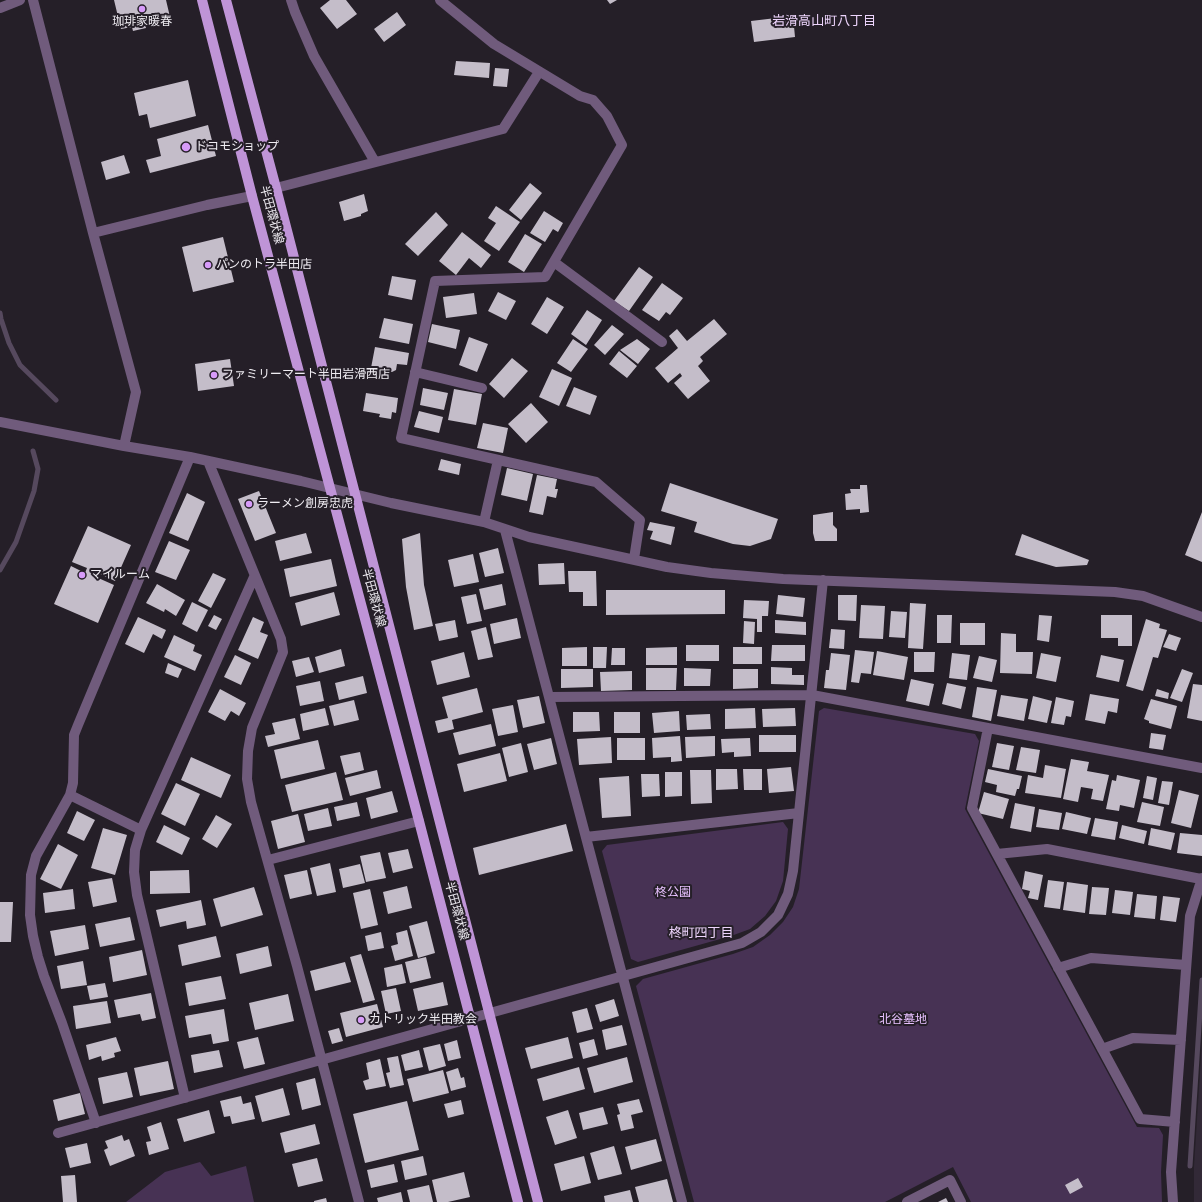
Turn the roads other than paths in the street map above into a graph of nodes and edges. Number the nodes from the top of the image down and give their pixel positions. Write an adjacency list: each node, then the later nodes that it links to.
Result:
1 (20, 0): 7 (street)
2 (33, 0): 12 (street)
3 (202, 0): 11 (main road, 半田環状線)
4 (226, 0): 10 (main road, 半田環状線)
5 (291, 0): 9 (street)
6 (440, 0): 8 (street)
7 (0, 8)
8 (539, 72): 9 (street); 13 (street)
9 (375, 162): 10 (street)
10 (276, 188): 23 (main road, 半田環状線)
11 (252, 196): 12 (street); 22 (main road, 半田環状線)
12 (93, 233): 18 (street)
13 (554, 262): 14 (street); 15 (street)
14 (662, 342)
15 (415, 372): 16 (street); 20 (street)
16 (482, 388)
17 (0, 422): 18 (street)
18 (124, 446): 19 (street)
19 (190, 457): 21 (street); 34 (street)
20 (498, 460): 24 (street); 26 (street)
21 (208, 461): 22 (street); 27 (street)
22 (331, 488): 23 (street); 36 (main road, 半田環状線)
23 (354, 494): 24 (street); 45 (main road, 半田環状線)
24 (484, 522): 25 (street)
25 (505, 530): 26 (street); 31 (street)
26 (634, 559): 28 (street)
27 (254, 577): 37 (street); 40 (street)
28 (823, 580): 29 (street); 30 (street)
29 (1202, 617)
30 (812, 695): 31 (street); 32 (street); 35 (street)
31 (550, 697): 38 (street)
32 (988, 728): 33 (street); 39 (street)
33 (1202, 768)
34 (70, 795): 37 (street); 52 (street)
35 (799, 812): 38 (street); 44 (street)
36 (419, 821): 40 (street); 46 (main road, 半田環状線)
37 (141, 830): 50 (street)
38 (586, 837): 44 (street)
39 (997, 854): 41 (street); 43 (street)
40 (268, 860): 49 (street)
41 (1202, 878): 42 (street)
42 (1186, 965): 43 (street); 47 (street)
43 (1058, 968): 48 (street)
44 (622, 977): 45 (street); 57 (street)
45 (489, 1013): 46 (street); 56 (main road, 半田環状線)
46 (470, 1018): 49 (street); 55 (main road, 半田環状線)
47 (1181, 1040): 48 (street); 51 (street)
48 (1102, 1049): 51 (street)
49 (321, 1060): 50 (street); 54 (street)
50 (185, 1098): 52 (street)
51 (1175, 1122): 60 (street)
52 (96, 1123): 53 (street)
53 (58, 1133)
54 (358, 1202)
55 (518, 1202)
56 (538, 1202)
57 (682, 1202)
58 (907, 1202): 59 (street)
59 (961, 1202)
60 (1174, 1202)

